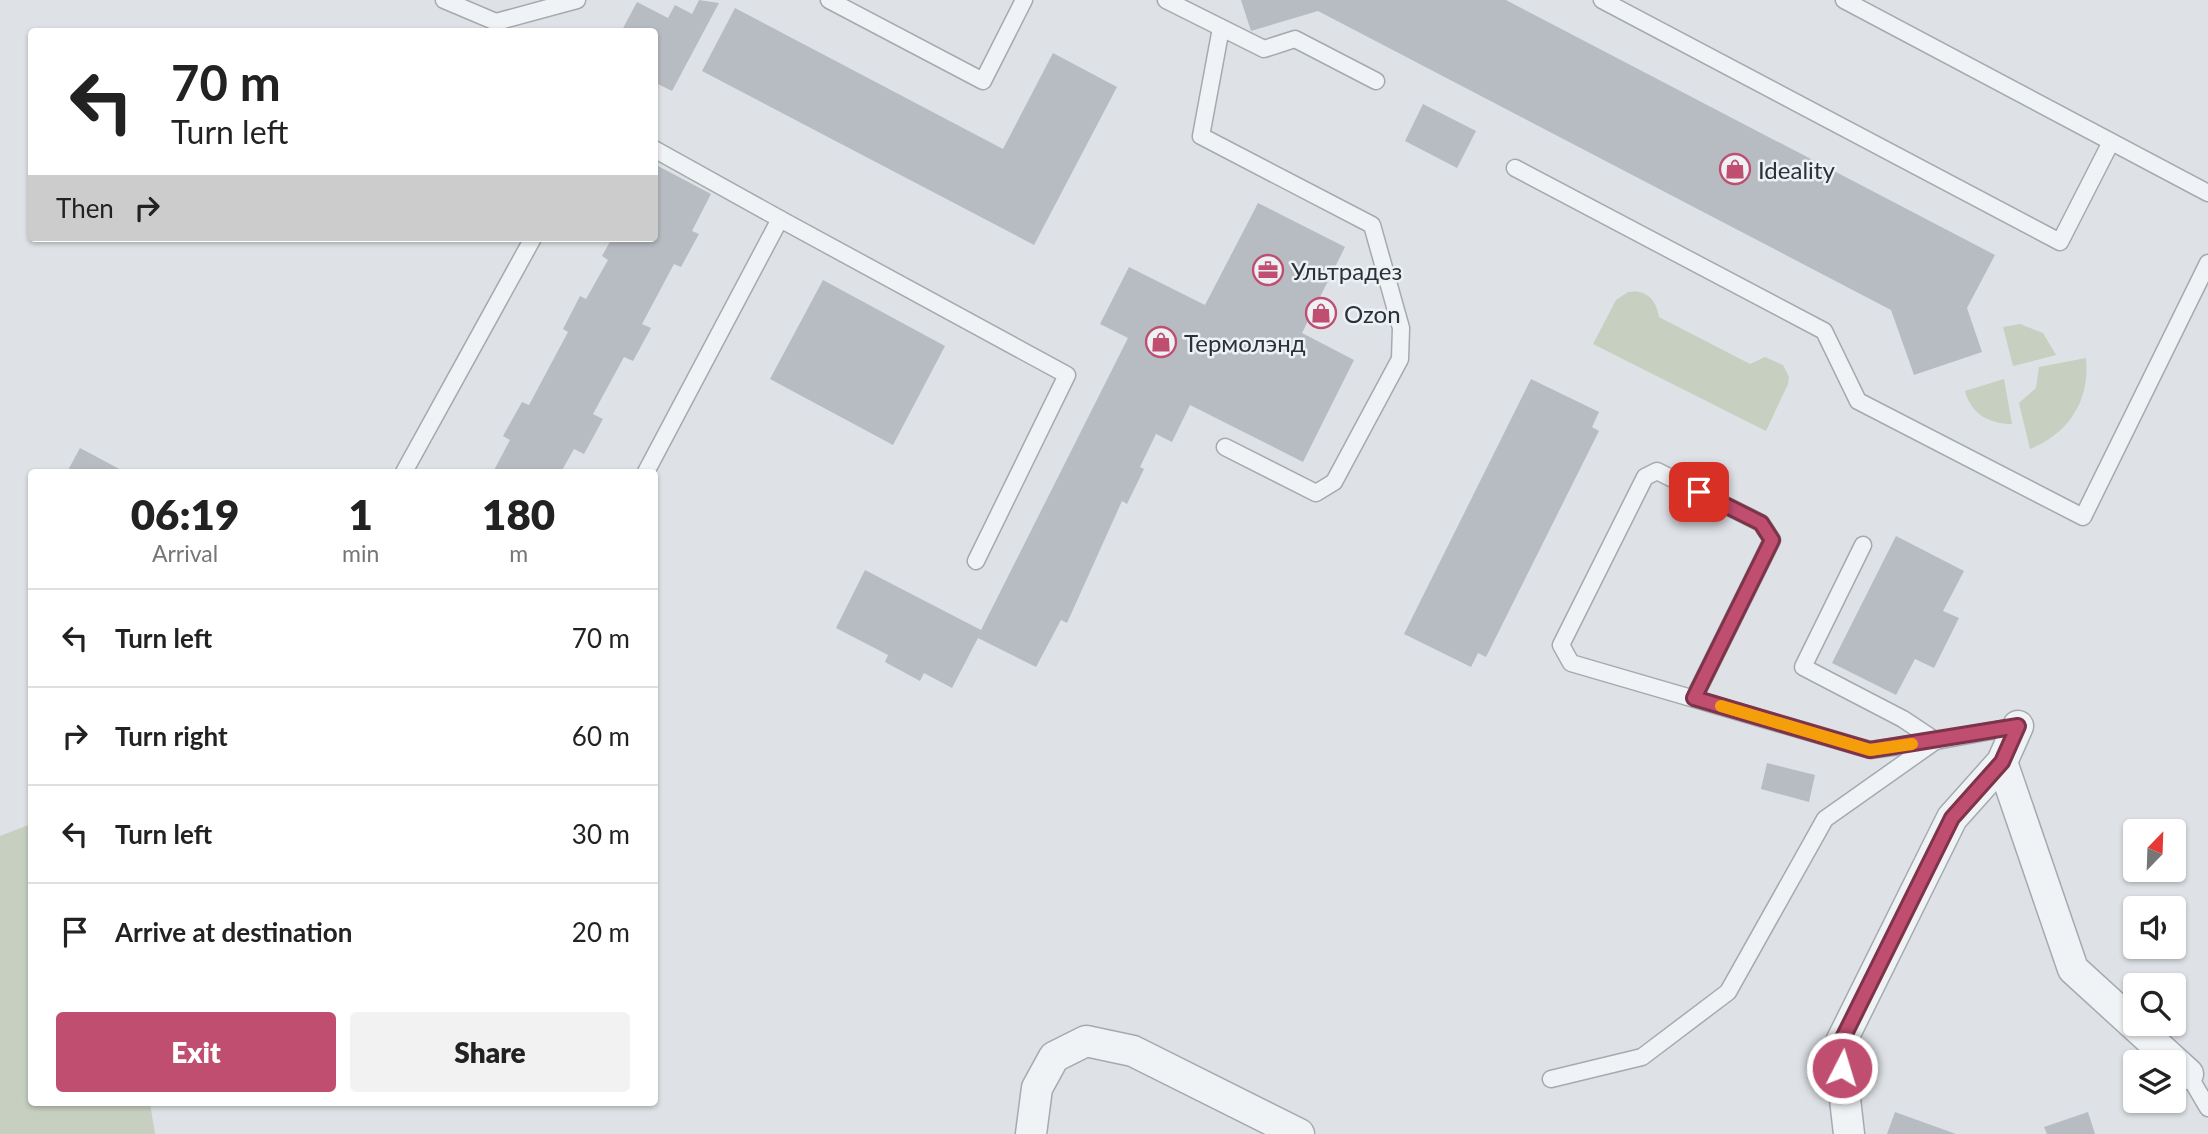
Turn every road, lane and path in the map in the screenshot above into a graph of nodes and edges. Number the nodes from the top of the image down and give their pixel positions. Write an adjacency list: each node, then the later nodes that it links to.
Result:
1 (444, 0): 8 (lane)
2 (577, 0): 8 (lane)
3 (829, 0): 4 (lane)
4 (1024, 0)
5 (1166, 0): 9 (lane)
6 (1602, 0): 11 (lane)
7 (1844, 0): 11 (lane)
8 (499, 27)
9 (1221, 28): 10 (lane); 18 (lane)
10 (1376, 81)
11 (2111, 142): 14 (lane)
12 (658, 151): 15 (lane)
13 (1515, 168): 17 (lane)
14 (2208, 193)
15 (780, 219): 20 (lane); 22 (lane)
16 (531, 242): 19 (lane)
17 (2208, 263)
18 (1225, 447)
19 (406, 469)
20 (648, 469)
21 (1863, 545): 25 (lane)
22 (976, 561)
23 (1694, 698): 23 (lane); 25 (lane)
24 (2018, 726): 25 (lane); 26 (street)
25 (1936, 741): 28 (lane)
26 (2002, 762): 27 (street); 32 (street)
27 (2188, 1074): 29 (lane)
28 (1551, 1079)
29 (2208, 1108)
30 (1031, 1134): 31 (street)
31 (1299, 1134)
32 (1849, 1134)

